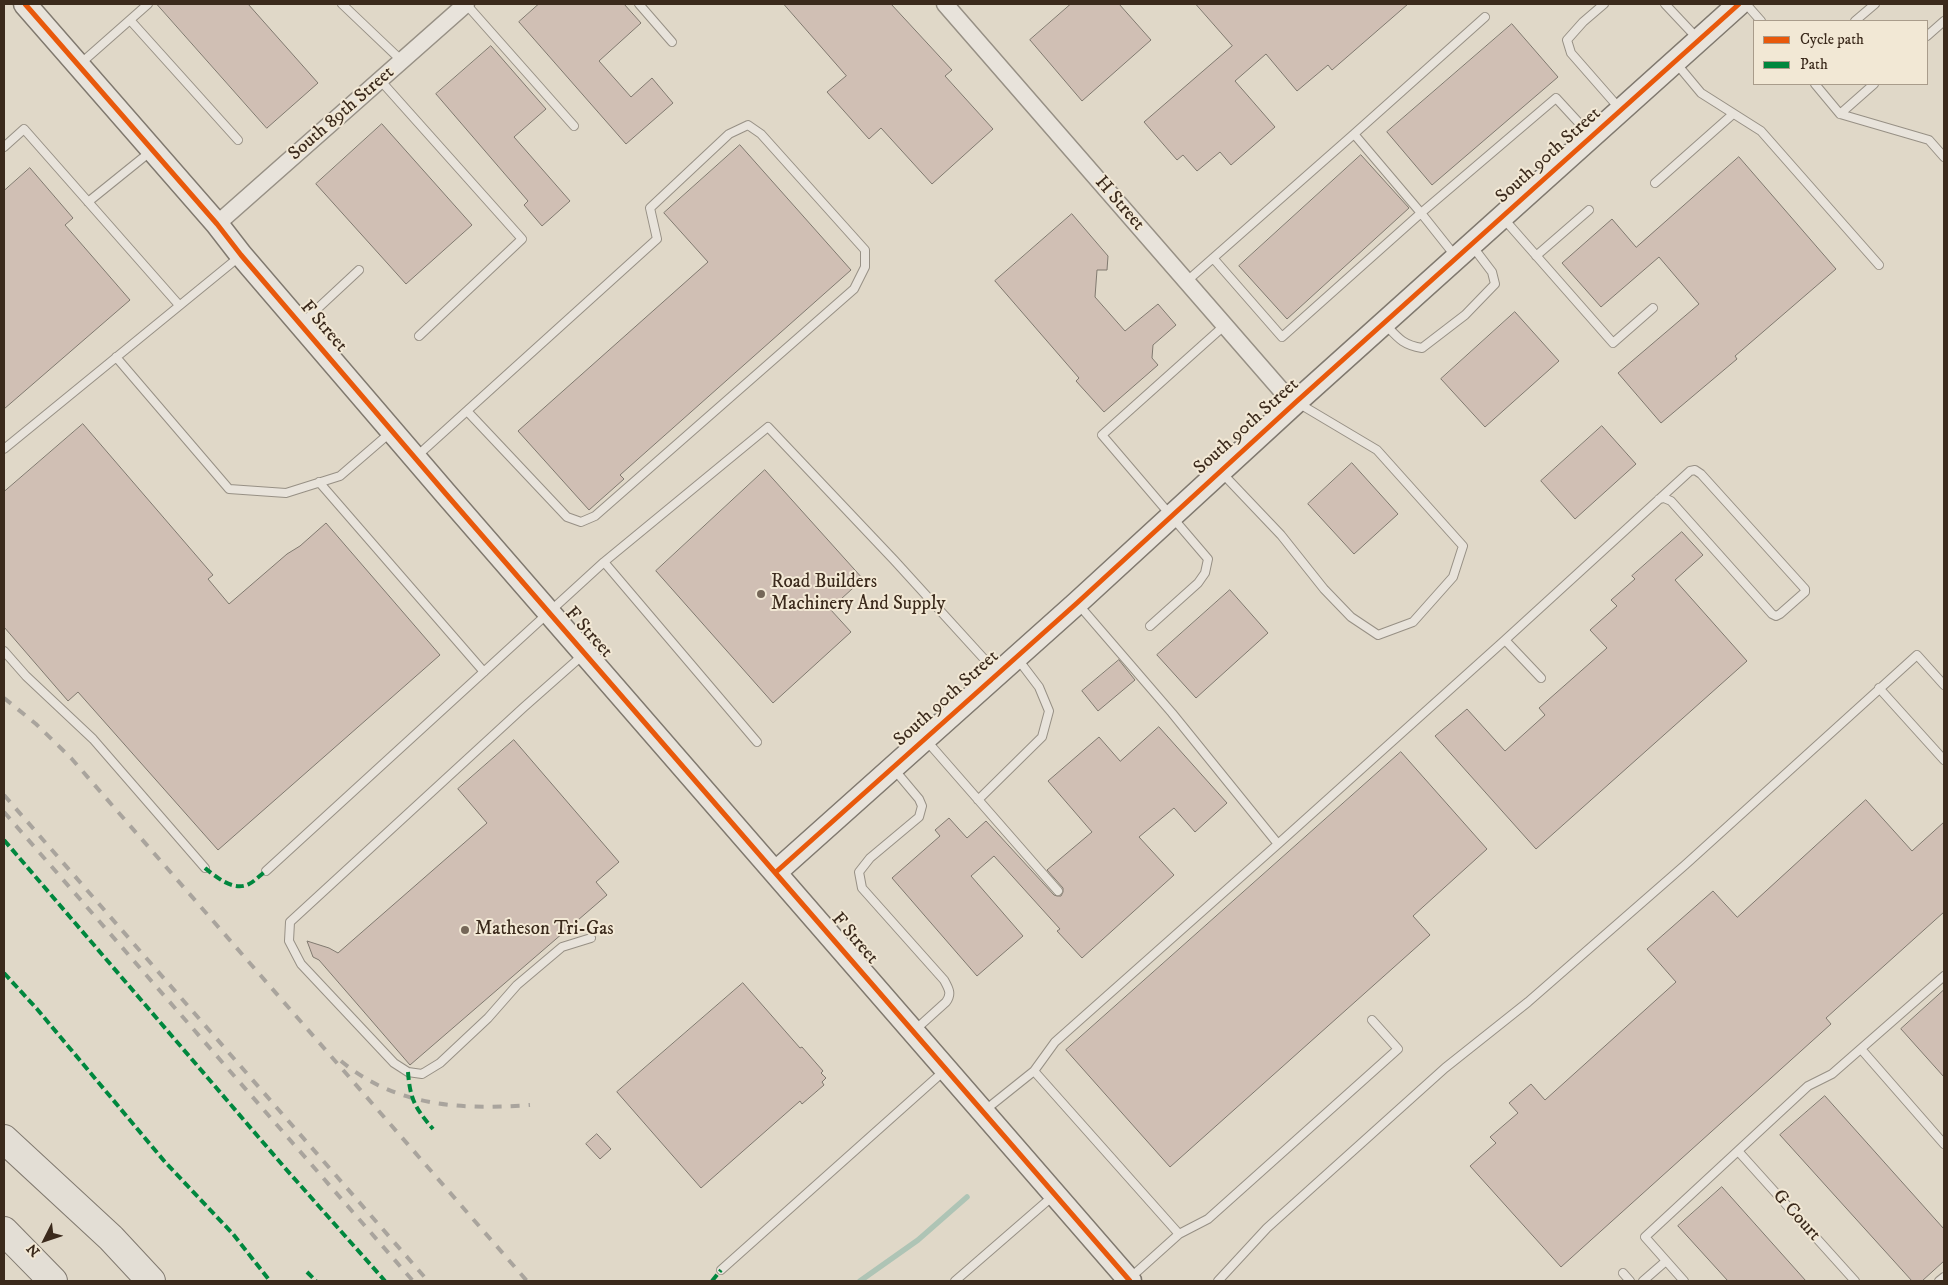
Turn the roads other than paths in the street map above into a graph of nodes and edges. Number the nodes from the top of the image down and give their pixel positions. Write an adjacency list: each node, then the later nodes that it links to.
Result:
1 (25, 4): 22 (street, F Street)
2 (148, 4): 13 (lane)
3 (342, 4): 20 (lane)
4 (466, 4): 20 (street, South 89th Street); 29 (lane)
5 (639, 4): 19 (lane)
6 (945, 4): 48 (street, H Street)
7 (1604, 4): 26 (lane)
8 (1665, 4): 18 (lane)
9 (1739, 4): 18 (street, South 90th Street)
10 (1746, 4): 14 (lane)
11 (1875, 4): 15 (lane)
12 (1485, 16): 30 (lane)
13 (130, 20): 22 (lane); 32 (lane)
14 (1760, 20)
15 (1856, 20)
16 (1944, 21): 17 (lane)
17 (1928, 35)
18 (1698, 40): 21 (street, South 90th Street)
19 (672, 42)
20 (402, 61): 23 (street, South 89th Street)
21 (1675, 61): 26 (street, South 90th Street); 27 (lane)
22 (78, 66): 34 (street, F Street)
23 (380, 80): 41 (street, South 89th Street); 54 (lane)
24 (1816, 85): 28 (lane)
25 (1873, 85): 28 (lane)
26 (1621, 110): 31 (street, South 90th Street)
27 (1733, 114): 36 (lane); 46 (lane)
28 (1840, 114): 35 (lane)
29 (574, 126)
30 (1354, 134): 39 (lane); 45 (lane)
31 (1592, 137): 39 (lane); 40 (street, South 90th Street)
32 (238, 140)
33 (4, 147): 37 (lane)
34 (152, 151): 37 (lane); 41 (street, F Street)
35 (1944, 157)
36 (1655, 183)
37 (88, 202): 49 (lane)
38 (1589, 210): 44 (lane)
39 (1421, 212): 42 (lane); 45 (lane)
40 (1502, 218): 42 (street, South 90th Street); 44 (lane)
41 (217, 224): 43 (street, F Street)
42 (1464, 252): 52 (street, South 90th Street); 52 (lane)
43 (242, 255): 49 (lane); 51 (street, F Street)
44 (1536, 256): 50 (lane)
45 (1213, 258): 48 (lane)
46 (1879, 265)
47 (359, 270): 51 (lane)
48 (1187, 281): 53 (street, H Street)
49 (179, 305): 55 (lane)
50 (1653, 308)
51 (301, 324): 58 (street, F Street)
52 (1385, 324): 56 (street, South 90th Street)
53 (1225, 325): 56 (street, H Street); 64 (lane)
54 (419, 336)
55 (116, 357): 59 (lane); 62 (lane)
56 (1296, 402): 61 (street, South 90th Street); 61 (lane)
57 (467, 411): 57 (lane); 60 (lane)
58 (392, 431): 60 (street, F Street); 62 (lane)
59 (5, 445)
60 (415, 457): 67 (street, F Street)
61 (1220, 471): 64 (street, South 90th Street)
62 (320, 482): 73 (lane)
63 (1659, 499): 63 (lane); 69 (lane)
64 (1172, 516): 66 (street, South 90th Street); 68 (lane)
65 (604, 562): 67 (lane); 74 (lane); 79 (lane)
66 (1076, 603): 72 (street, South 90th Street); 83 (lane)
67 (549, 612): 71 (street, F Street); 73 (lane)
68 (1150, 626)
69 (1505, 640): 75 (lane); 83 (lane)
70 (4, 651): 84 (lane)
71 (585, 653): 86 (street, F Street); 88 (lane)
72 (1016, 656): 74 (street, South 90th Street); 82 (lane)
73 (484, 672): 85 (lane)
74 (997, 674): 78 (street, South 90th Street)
75 (1541, 678)
76 (1944, 686): 77 (lane)
77 (1879, 688): 80 (lane); 110 (lane)
78 (925, 739): 81 (street, South 90th Street); 82 (lane)
79 (757, 742)
80 (1944, 760)
81 (893, 768): 86 (street, South 90th Street); 91 (lane)
82 (978, 800): 87 (lane)
83 (1278, 844): 94 (lane)
84 (205, 868)
85 (266, 871)
86 (776, 872): 91 (street, F Street)
87 (1058, 891)
88 (591, 938)
89 (1944, 976): 92 (lane)
90 (1372, 1020): 101 (lane)
91 (914, 1032): 93 (street, F Street)
92 (1861, 1049): 97 (lane); 98 (lane)
93 (946, 1070): 95 (street, F Street); 103 (lane)
94 (1034, 1071): 95 (lane); 101 (lane)
95 (983, 1112): 99 (street, F Street)
96 (4, 1139): 108 (highway)
97 (1944, 1144)
98 (1738, 1151): 102 (lane); 114 (lane, G Court)
99 (1055, 1195): 106 (street, F Street); 109 (lane)
100 (4, 1231): 107 (highway)
101 (1179, 1234): 106 (lane)
102 (1666, 1261): 112 (lane); 113 (lane)
103 (721, 1270)
104 (1623, 1273): 111 (lane)
105 (1944, 1277): 115 (lane)
106 (1129, 1280)
107 (53, 1281)
108 (151, 1281)
109 (955, 1281)
110 (1218, 1281)
111 (1630, 1281)
112 (1643, 1281)
113 (1684, 1281)
114 (1854, 1281)
115 (1939, 1281)

